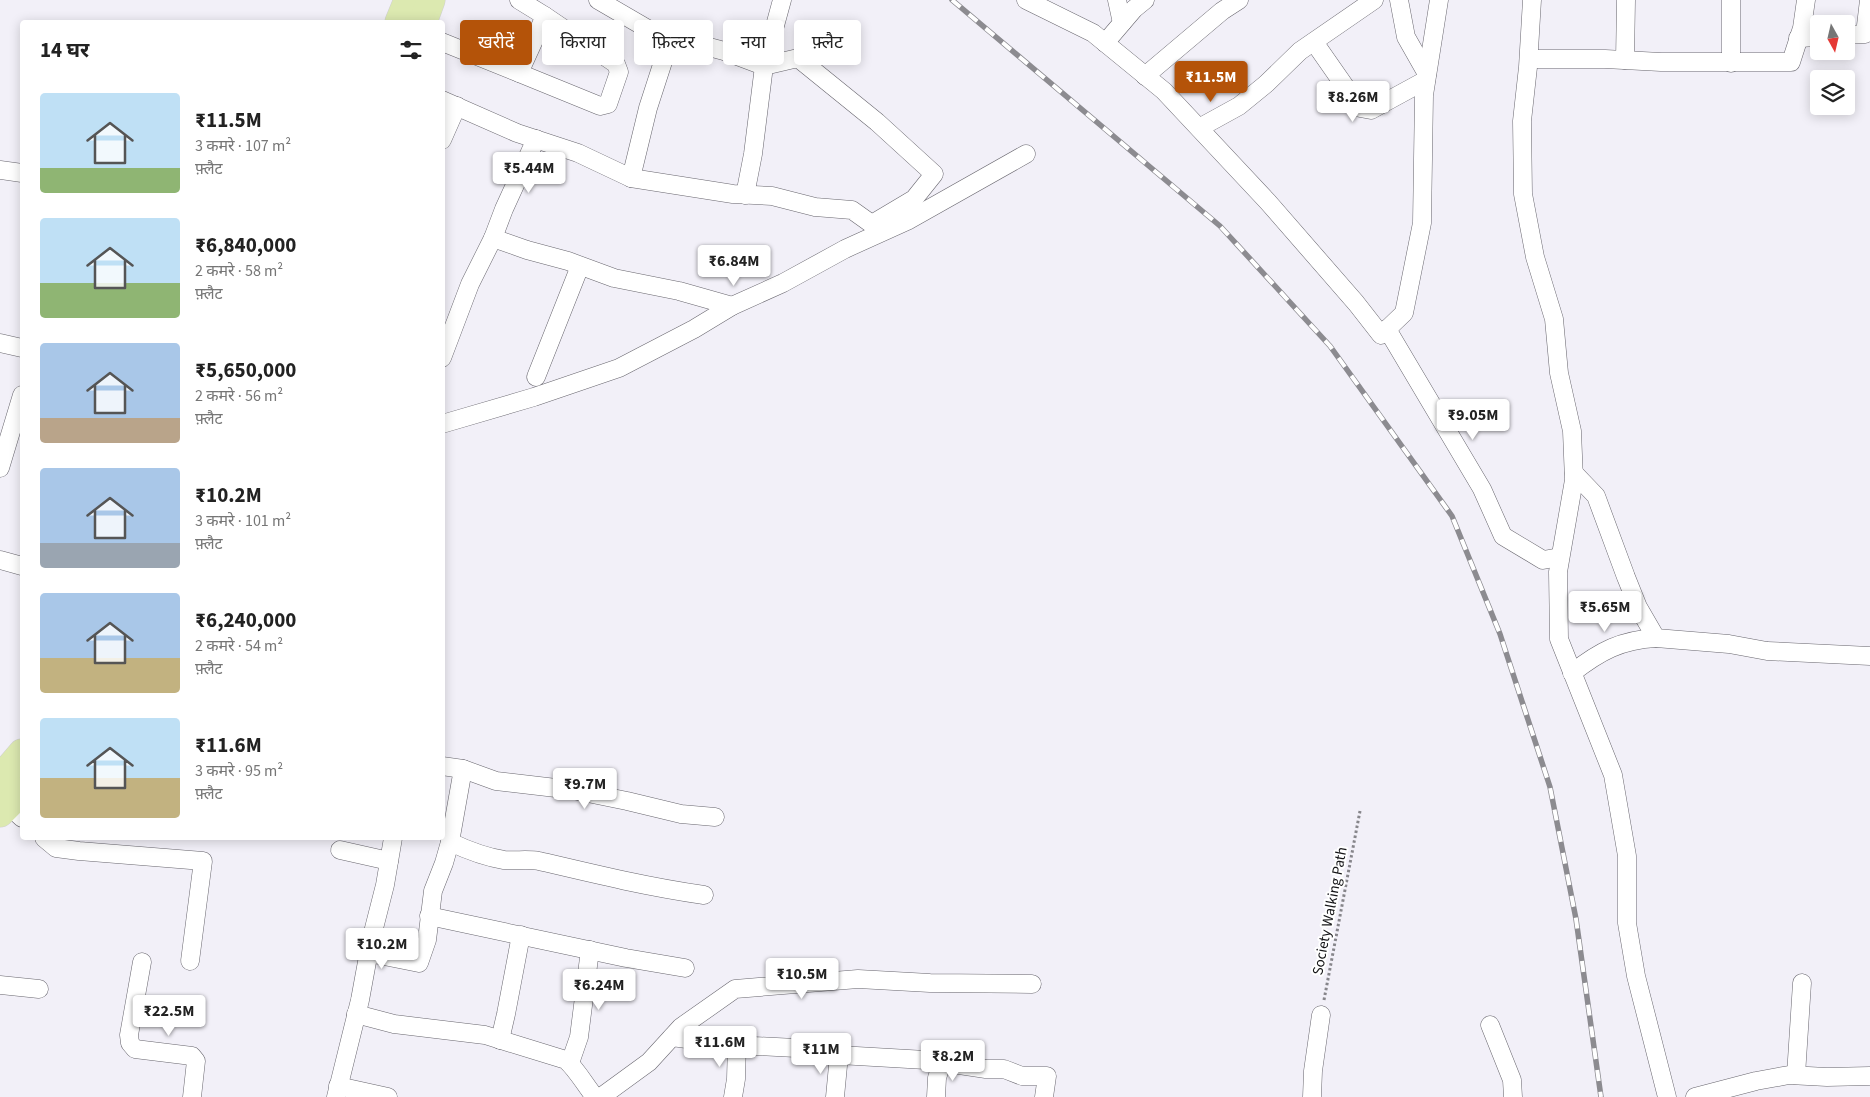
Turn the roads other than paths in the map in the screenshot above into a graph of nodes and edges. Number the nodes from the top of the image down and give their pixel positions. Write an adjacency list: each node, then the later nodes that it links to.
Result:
1 (408, 0): 20 (main road)
2 (431, 0): 21 (main road)
3 (519, 0): 19 (street)
4 (598, 0): 22 (street)
5 (782, 0): 35 (street)
6 (1026, 0): 18 (street)
7 (1117, 0): 23 (street)
8 (1145, 0): 23 (street)
9 (1239, 0): 37 (street)
10 (1374, 0): 27 (street)
11 (1399, 0): 38 (street)
12 (1439, 0): 38 (street)
13 (1532, 0): 31 (street)
14 (1626, 0): 32 (street)
15 (1731, 0): 33 (street)
16 (1806, 0): 26 (street)
17 (1869, 4): 24 (street)
18 (1058, 8): 29 (street)
19 (545, 16): 36 (street); 36 (street)
20 (400, 20)
21 (424, 20)
22 (634, 21)
23 (1122, 23): 29 (street)
24 (1855, 35)
25 (1810, 37): 26 (street)
26 (1798, 38): 33 (street)
27 (1314, 42): 38 (street); 41 (street)
28 (445, 43): 36 (street)
29 (1105, 43): 37 (street)
30 (713, 48): 35 (street)
31 (1529, 59): 32 (street); 61 (street)
32 (1625, 60): 33 (street)
33 (1731, 63)
34 (662, 65): 46 (street)
35 (764, 66): 47 (street); 48 (street)
36 (520, 74)
37 (1145, 76): 41 (street)
38 (1427, 77): 52 (street)
39 (450, 103): 40 (street); 42 (street)
40 (445, 126)
41 (1199, 128): 52 (street)
42 (536, 139): 46 (street); 49 (street)
43 (1026, 154): 48 (street)
44 (0, 170): 45 (street)
45 (20, 173)
46 (631, 178): 47 (street)
47 (746, 194): 48 (street)
48 (877, 228): 51 (street)
49 (493, 238): 50 (street); 55 (street)
50 (580, 266): 51 (street); 56 (street)
51 (732, 306): 58 (street)
52 (1387, 329): 62 (street)
53 (0, 344): 54 (street)
54 (20, 348)
55 (445, 350)
56 (536, 377)
57 (20, 403): 59 (street)
58 (445, 423)
59 (11, 439): 60 (street)
60 (0, 468)
61 (1574, 473): 62 (street); 65 (street)
62 (1560, 557): 67 (street)
63 (0, 560): 64 (street)
64 (20, 565)
65 (1656, 638): 66 (street); 67 (street)
66 (1870, 656)
67 (1572, 673): 112 (street)
68 (20, 755): 71 (main road)
69 (445, 766): 70 (street)
70 (463, 769): 72 (street); 75 (street)
71 (0, 779)
72 (715, 816)
73 (46, 840): 83 (street)
74 (393, 840): 77 (street)
75 (450, 842): 78 (street); 79 (street)
76 (340, 850): 77 (street)
77 (389, 861): 82 (street)
78 (704, 895)
79 (429, 916): 80 (street); 82 (street)
80 (521, 935): 81 (street); 94 (street)
81 (590, 950): 85 (street); 98 (street)
82 (369, 953): 90 (street)
83 (190, 961)
84 (142, 962): 102 (street)
85 (685, 968)
86 (1802, 983): 99 (street)
87 (1032, 984): 93 (street)
88 (0, 985): 89 (street)
89 (39, 989)
90 (356, 1014): 94 (street); 101 (street)
91 (1321, 1015): 110 (street)
92 (1490, 1025): 111 (street)
93 (672, 1037): 95 (street); 105 (street)
94 (500, 1040): 98 (street)
95 (738, 1043): 96 (street); 106 (street)
96 (839, 1055): 97 (street); 107 (street)
97 (942, 1062): 108 (street); 109 (street)
98 (570, 1063): 104 (street)
99 (1796, 1075): 100 (street); 113 (street)
100 (1870, 1076)
101 (337, 1091): 103 (street)
102 (192, 1097)
103 (388, 1097)
104 (595, 1097)
105 (601, 1097)
106 (733, 1097)
107 (835, 1097)
108 (936, 1097)
109 (1044, 1097)
110 (1312, 1097)
111 (1514, 1097)
112 (1667, 1097)
113 (1695, 1097)

